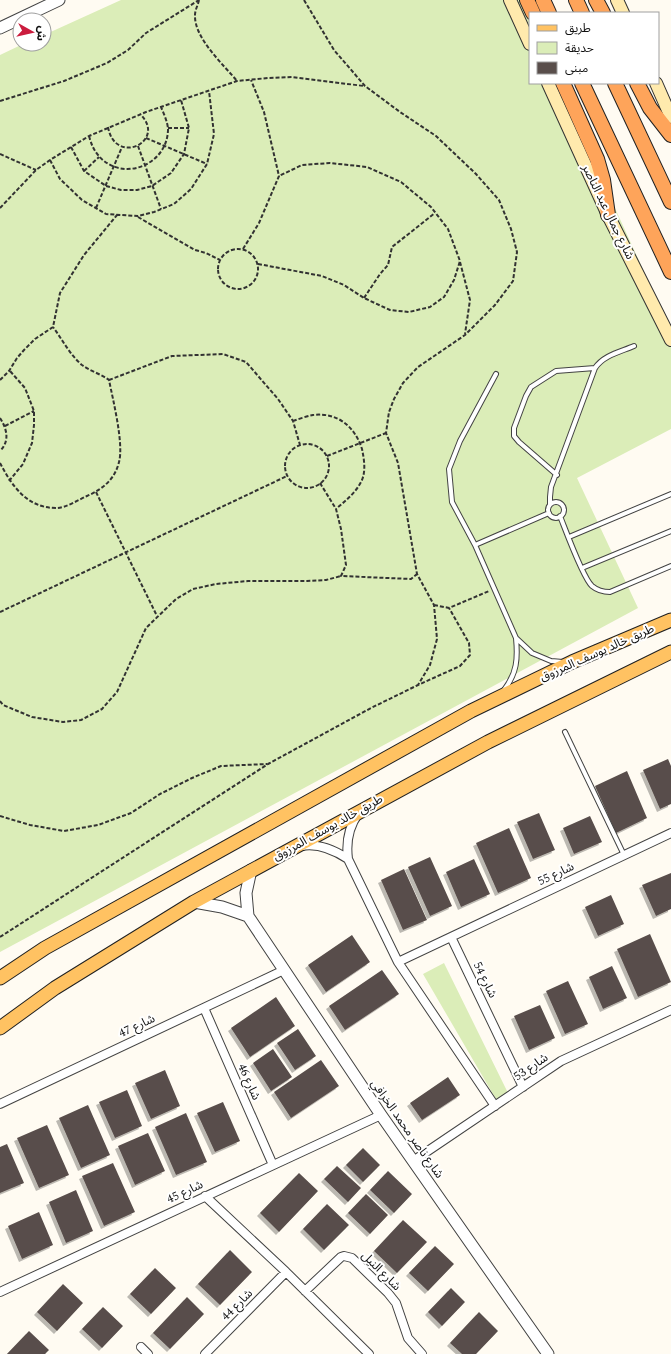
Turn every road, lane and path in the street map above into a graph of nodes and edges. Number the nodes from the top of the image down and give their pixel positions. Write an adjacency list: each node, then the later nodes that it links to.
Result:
1 (59, 0): 15 (street)
2 (199, 0): 18 (path); 28 (path)
3 (304, 0): 25 (path)
4 (510, 0): 16 (main road)
5 (527, 0): 10 (highway)
6 (543, 0): 11 (highway)
7 (576, 0): 12 (highway)
8 (596, 0): 13 (highway)
9 (617, 0): 14 (main road)
10 (533, 12)
11 (549, 12)
12 (582, 12)
13 (602, 12)
14 (623, 12)
15 (0, 28)
16 (529, 42)
17 (251, 80): 18 (path); 25 (path); 51 (path)
18 (237, 82): 26 (path)
19 (548, 84): 60 (main road, شارع جمال عبد الناصر)
20 (564, 84): 60 (highway)
21 (582, 84): 66 (highway)
22 (615, 84): 54 (highway)
23 (638, 84): 35 (highway)
24 (656, 84): 31 (main road)
25 (365, 86): 69 (path)
26 (208, 91): 27 (path); 46 (path)
27 (181, 100): 29 (path); 34 (path)
28 (0, 101)
29 (161, 107): 30 (path); 33 (path)
30 (140, 114): 32 (path); 37 (path)
31 (671, 117)
32 (108, 127): 36 (path); 41 (path)
33 (168, 128): 34 (path); 39 (path)
34 (189, 128): 43 (path)
35 (671, 135)
36 (89, 136): 40 (path); 44 (path)
37 (146, 138): 38 (path); 39 (path)
38 (138, 146): 41 (path); 47 (path)
39 (165, 146): 43 (path); 47 (path)
40 (71, 147): 45 (path); 50 (path)
41 (122, 147): 48 (path)
42 (0, 154): 49 (path)
43 (184, 154): 46 (path); 53 (path)
44 (99, 157): 48 (path); 50 (path)
45 (50, 160): 49 (path); 56 (path)
46 (207, 164): 57 (path)
47 (145, 166): 48 (path); 53 (path)
48 (114, 167): 52 (path)
49 (36, 170): 55 (path)
50 (84, 171): 52 (path)
51 (279, 176): 58 (path); 62 (path)
52 (106, 186): 53 (path); 56 (path)
53 (152, 186): 57 (path)
54 (671, 202)
55 (0, 208)
56 (96, 208): 59 (path)
57 (162, 209): 61 (path)
58 (435, 213): 64 (path); 67 (path)
59 (117, 215): 61 (path); 68 (path)
60 (608, 215): 70 (main road, شارع جمال عبد الناصر)
61 (138, 216): 63 (path)
62 (243, 249): 63 (path); 65 (path)
63 (220, 260): 65 (path)
64 (460, 261): 67 (path); 69 (path)
65 (258, 264): 67 (path)
66 (671, 272)
67 (364, 298)
68 (53, 327): 73 (path); 76 (path)
69 (465, 336): 81 (path)
70 (671, 340)
71 (634, 346): 72 (lane)
72 (595, 368): 87 (lane); 87 (lane)
73 (10, 371): 75 (path); 77 (path)
74 (496, 374): 99 (lane)
75 (0, 380)
76 (110, 380): 79 (path); 91 (path)
77 (34, 411): 80 (path); 89 (path)
78 (0, 418): 80 (path)
79 (293, 421): 82 (path); 83 (path)
80 (5, 426): 84 (path)
81 (386, 434): 82 (path); 103 (path)
82 (360, 443): 85 (path); 94 (path)
83 (300, 445): 85 (path); 88 (path)
84 (0, 451)
85 (327, 456): 90 (path)
86 (0, 463): 89 (path)
87 (556, 475): 93 (lane)
88 (288, 476): 90 (path); 100 (path)
89 (9, 481): 91 (path)
90 (320, 483): 94 (path)
91 (96, 492): 100 (path)
92 (671, 494): 98 (lane)
93 (550, 504): 95 (lane); 96 (lane)
94 (336, 509): 104 (path)
95 (549, 513): 96 (lane); 99 (lane)
96 (560, 516): 98 (lane)
97 (671, 531): 102 (lane)
98 (569, 537): 102 (lane)
99 (475, 545): 105 (lane)
100 (126, 553): 108 (path); 109 (path)
101 (671, 566): 102 (lane)
102 (582, 568)
103 (417, 574): 104 (path); 106 (path)
104 (341, 576): 109 (path)
105 (494, 589): 107 (path); 111 (lane)
106 (434, 605): 107 (path); 114 (path)
107 (450, 608): 114 (path)
108 (0, 612)
109 (157, 616): 116 (path)
110 (671, 620): 113 (main road, طريق خالد يوسف المرزوق)
111 (516, 638): 113 (lane); 115 (lane)
112 (671, 652): 119 (main road, طريق خالد يوسف المرزوق)
113 (572, 662): 115 (main road, طريق خالد يوسف المرزوق)
114 (418, 685): 118 (path)
115 (498, 698): 132 (main road, طريق خالد يوسف المرزوق)
116 (0, 701)
117 (565, 732): 123 (lane)
118 (268, 764): 120 (path); 128 (path)
119 (362, 809): 122 (main road, طريق خالد يوسف المرزوق); 124 (street)
120 (0, 816)
121 (671, 833): 123 (street, شارع 55)
122 (294, 847): 124 (street); 125 (main road, طريق خالد يوسف المرزوق)
123 (624, 855): 129 (street, شارع 55)
124 (348, 859): 130 (street)
125 (251, 870): 126 (main road, طريق خالد يوسف المرزوق); 127 (street, شارع ناصر محمد الخرافي)
126 (194, 902): 127 (street); 135 (main road, طريق خالد يوسف المرزوق)
127 (248, 916): 131 (street, شارع ناصر محمد الخرافي)
128 (0, 937)
129 (451, 937): 130 (street); 136 (street, شارع 54)
130 (398, 962): 138 (street)
131 (284, 970): 133 (street, شارع 47); 139 (street, شارع ناصر محمد الخرافي)
132 (0, 978)
133 (204, 1008): 137 (street, شارع 47); 141 (street, شارع 46)
134 (671, 1010): 136 (street, شارع 53)
135 (0, 1028)
136 (523, 1087): 138 (street, شارع 53)
137 (0, 1104)
138 (495, 1106): 140 (street, شارع 53)
139 (381, 1115): 140 (street, شارع ناصر محمد الخرافي); 141 (street, شارع 45)
140 (413, 1161): 151 (street, شارع ناصر محمد الخرافي)
141 (273, 1165): 142 (street, شارع 45)
142 (205, 1196): 143 (street); 145 (street, شارع 45)
143 (286, 1272): 144 (street); 148 (street, شارع 44)
144 (305, 1291): 149 (street); 150 (street, شارع النيل)
145 (0, 1292)
146 (141, 1347): 147 (street)
147 (148, 1354)
148 (205, 1354)
149 (369, 1354)
150 (422, 1354)
151 (548, 1354)

